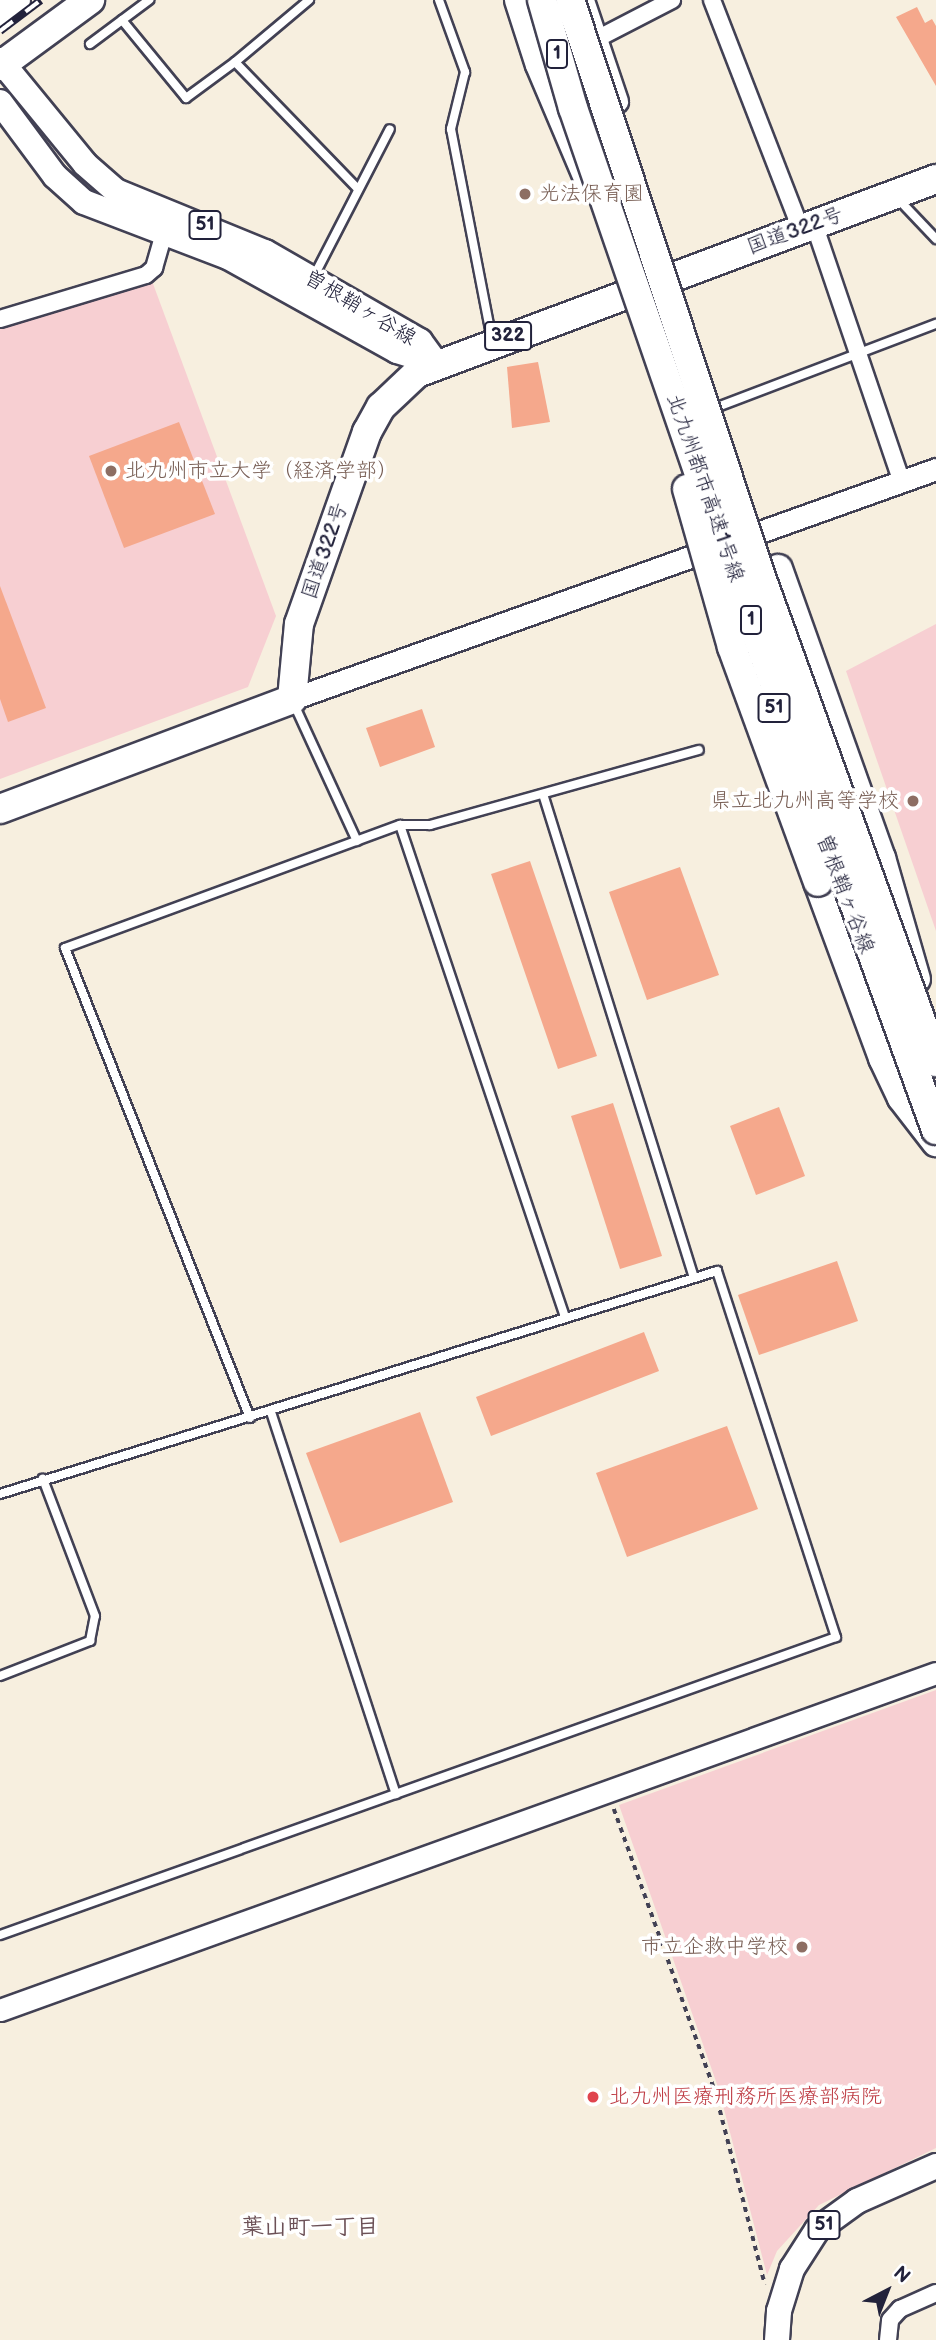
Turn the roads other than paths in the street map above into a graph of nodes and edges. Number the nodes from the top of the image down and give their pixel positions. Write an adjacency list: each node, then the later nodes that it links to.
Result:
1 (16, 0): 13 (highway)
2 (90, 0): 18 (highway)
3 (149, 0): 14 (lane)
4 (309, 0): 17 (lane)
5 (439, 0): 34 (lane)
6 (515, 0): 19 (street)
7 (542, 0): 21 (highway, 北九州都市高速1号線 / 1, bridge)
8 (570, 0): 29 (highway, 北九州都市高速1号線 / 1, bridge)
9 (583, 0): 15 (street)
10 (593, 0): 15 (street)
11 (672, 0): 15 (street)
12 (712, 0): 26 (street)
13 (0, 12)
14 (122, 20): 16 (lane); 17 (lane)
15 (599, 39): 19 (street); 29 (street)
16 (90, 44)
17 (235, 62): 24 (lane)
18 (1, 63): 30 (main road, 曽根鞘ヶ谷線 / 51)
19 (536, 65): 31 (street)
20 (0, 102): 27 (main road, 曽根鞘ヶ谷線 / 51)
21 (573, 108): 51 (highway, 北九州都市高速1号線 / 1, bridge); 51 (highway, bridge)
22 (390, 129): 24 (lane)
23 (936, 178): 25 (highway, 国道322号 / 322)
24 (356, 188): 30 (lane)
25 (895, 195): 26 (highway, 国道322号 / 322); 28 (lane)
26 (808, 227): 29 (highway, 国道322号 / 322); 35 (street)
27 (163, 236): 32 (street); 36 (main road, 曽根鞘ヶ谷線 / 51)
28 (936, 239)
29 (662, 273): 31 (highway, 国道322号 / 322); 37 (main road, 曽根鞘ヶ谷線 / 51); 48 (highway, bridge); 50 (highway, 北九州都市高速1号線 / 1, bridge)
30 (313, 279): 36 (main road, 曽根鞘ヶ谷線 / 51)
31 (632, 291): 34 (highway, 国道322号 / 322); 41 (main road, 曽根鞘ヶ谷線 / 51)
32 (0, 319)
33 (936, 324): 35 (lane)
34 (493, 342): 36 (highway, 国道322号 / 322)
35 (855, 355): 37 (lane); 39 (street)
36 (436, 363): 42 (highway, 国道322号 / 322)
37 (712, 409): 40 (main road, 曽根鞘ヶ谷線 / 51)
38 (936, 469): 39 (street)
39 (901, 480): 40 (street)
40 (758, 534): 41 (street); 48 (main road, 曽根鞘ヶ谷線 / 51)
41 (716, 546): 42 (street); 51 (main road, 曽根鞘ヶ谷線 / 51)
42 (292, 699): 45 (highway); 47 (lane)
43 (699, 750): 44 (lane)
44 (543, 794): 46 (lane); 52 (lane)
45 (0, 809)
46 (400, 825): 47 (lane); 53 (lane)
47 (357, 841): 55 (lane)
48 (921, 999): 49 (main road, 曽根鞘ヶ谷線 / 51)
49 (936, 1038)
50 (936, 1062)
51 (935, 1130)
52 (694, 1278): 53 (lane); 60 (lane)
53 (565, 1317): 54 (lane)
54 (271, 1412): 55 (lane); 60 (lane)
55 (250, 1418): 56 (lane)
56 (43, 1479): 57 (lane); 59 (lane)
57 (0, 1494)
58 (936, 1673): 62 (street)
59 (0, 1676)
60 (396, 1794): 61 (lane)
61 (0, 1935)
62 (0, 2010)
63 (936, 2166): 65 (main road, 51)
64 (936, 2293): 66 (street)
65 (777, 2340)
66 (888, 2340)

